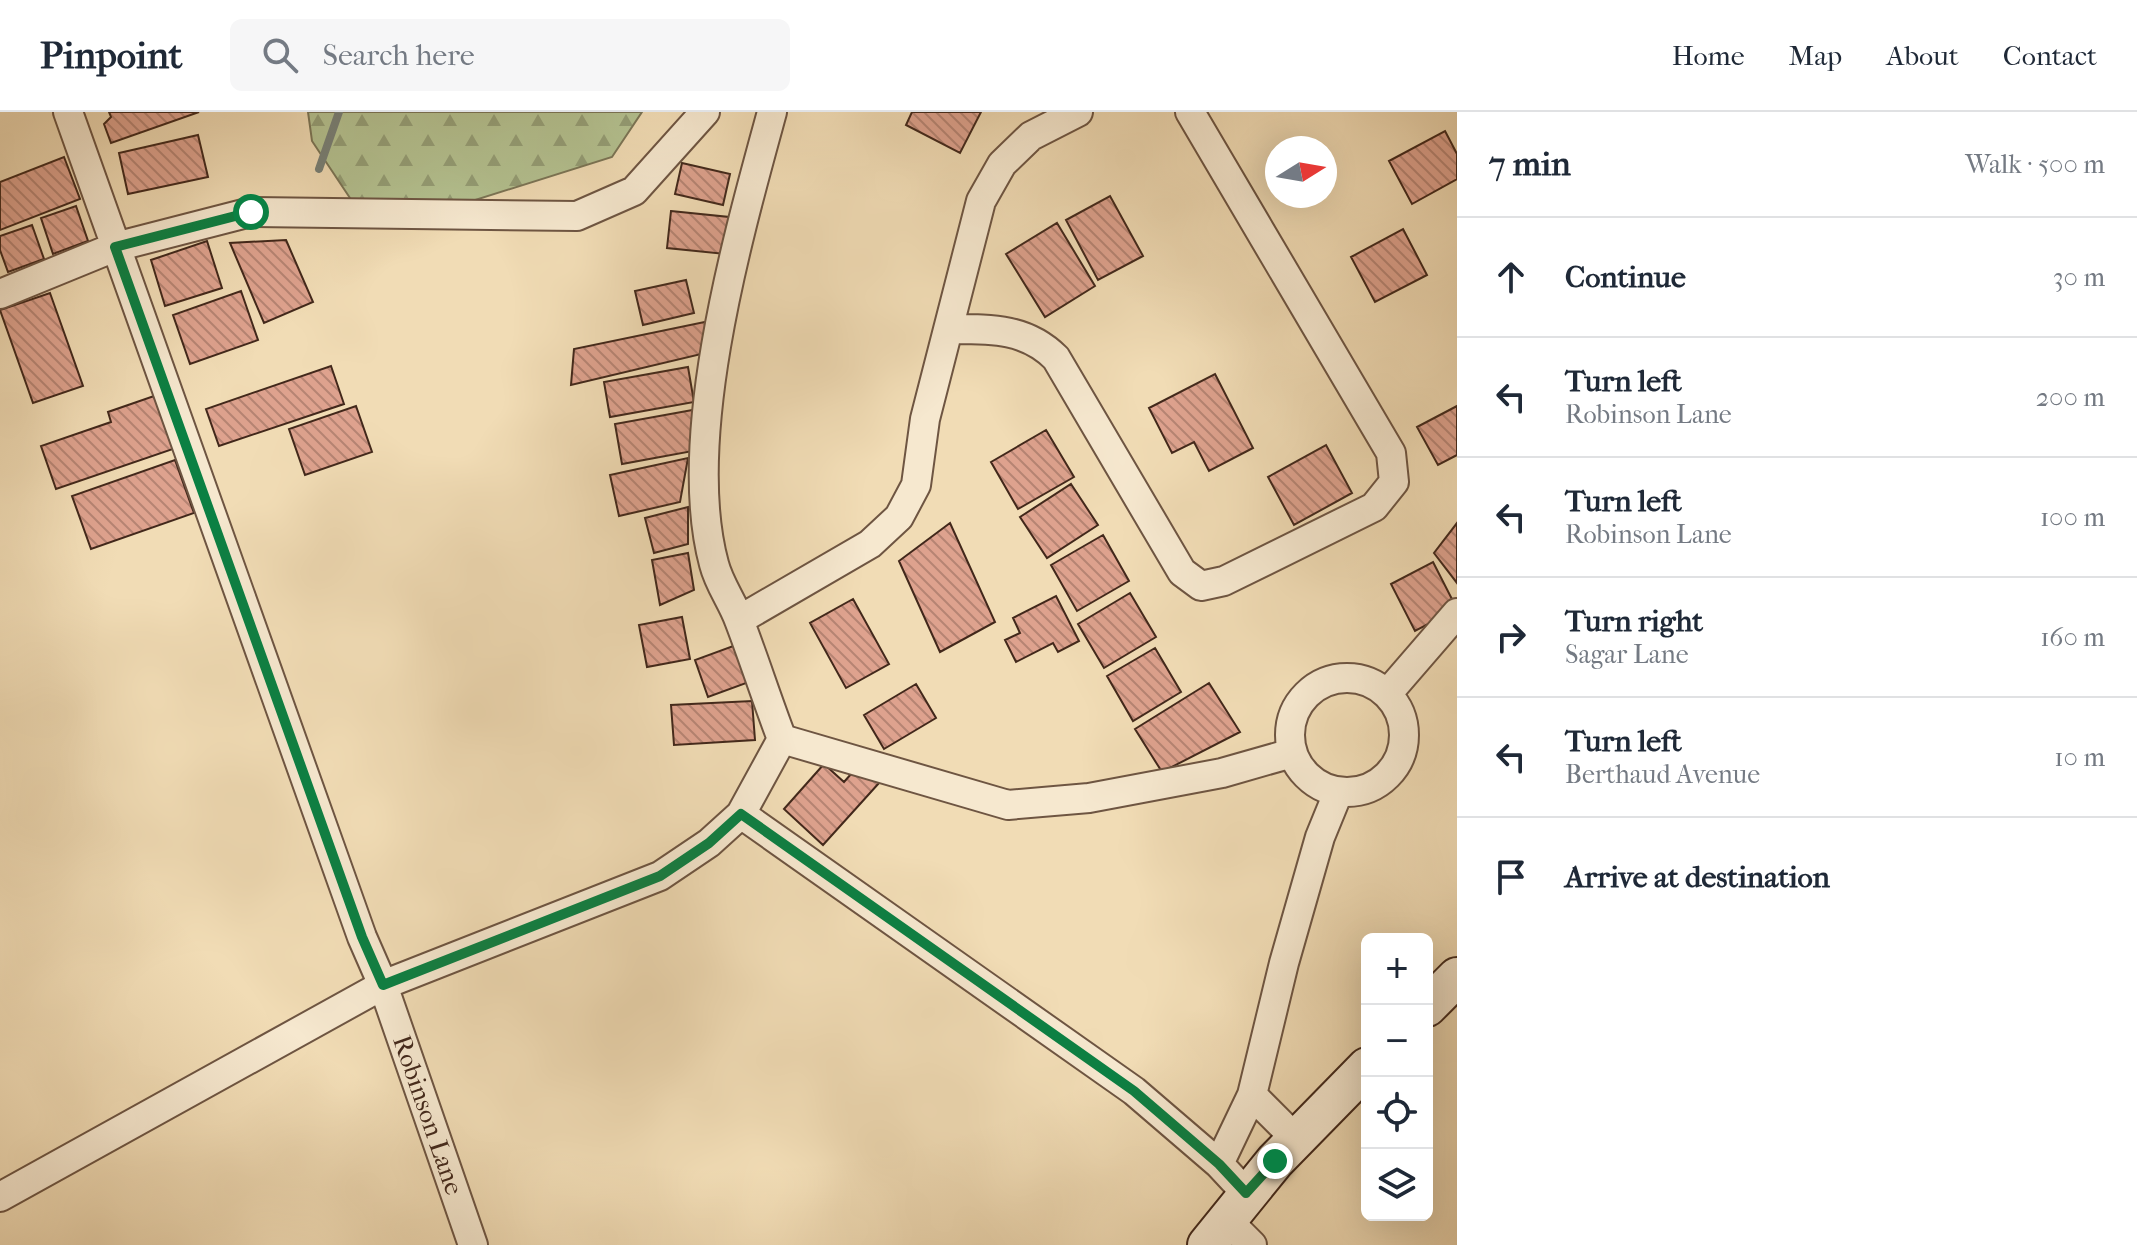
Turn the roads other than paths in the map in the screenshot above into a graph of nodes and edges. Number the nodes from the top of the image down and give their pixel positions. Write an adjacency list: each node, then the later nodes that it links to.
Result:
1 (68, 112): 6 (street, Robinson Lane)
2 (705, 112): 6 (street)
3 (772, 112): 10 (street)
4 (1078, 112): 8 (street)
5 (1190, 112): 8 (street)
6 (115, 247): 7 (street); 17 (street, Robinson Lane)
7 (0, 294)
8 (950, 329): 10 (street)
9 (1457, 613): 11 (street)
10 (739, 620): 12 (street)
11 (1387, 694): 13 (street); 14 (street)
12 (782, 739): 13 (street); 15 (street)
13 (1292, 753): 14 (street)
14 (1338, 793): 20 (street)
15 (741, 814): 17 (street); 22 (street)
16 (1457, 977): 18 (street)
17 (383, 985): 23 (street); 25 (street, Robinson Lane)
18 (1429, 1005)
19 (1361, 1073): 21 (street)
20 (1252, 1095): 21 (street); 22 (street)
21 (1295, 1138): 24 (street)
22 (1219, 1164): 24 (street)
23 (0, 1197)
24 (1226, 1231)
25 (473, 1245)

